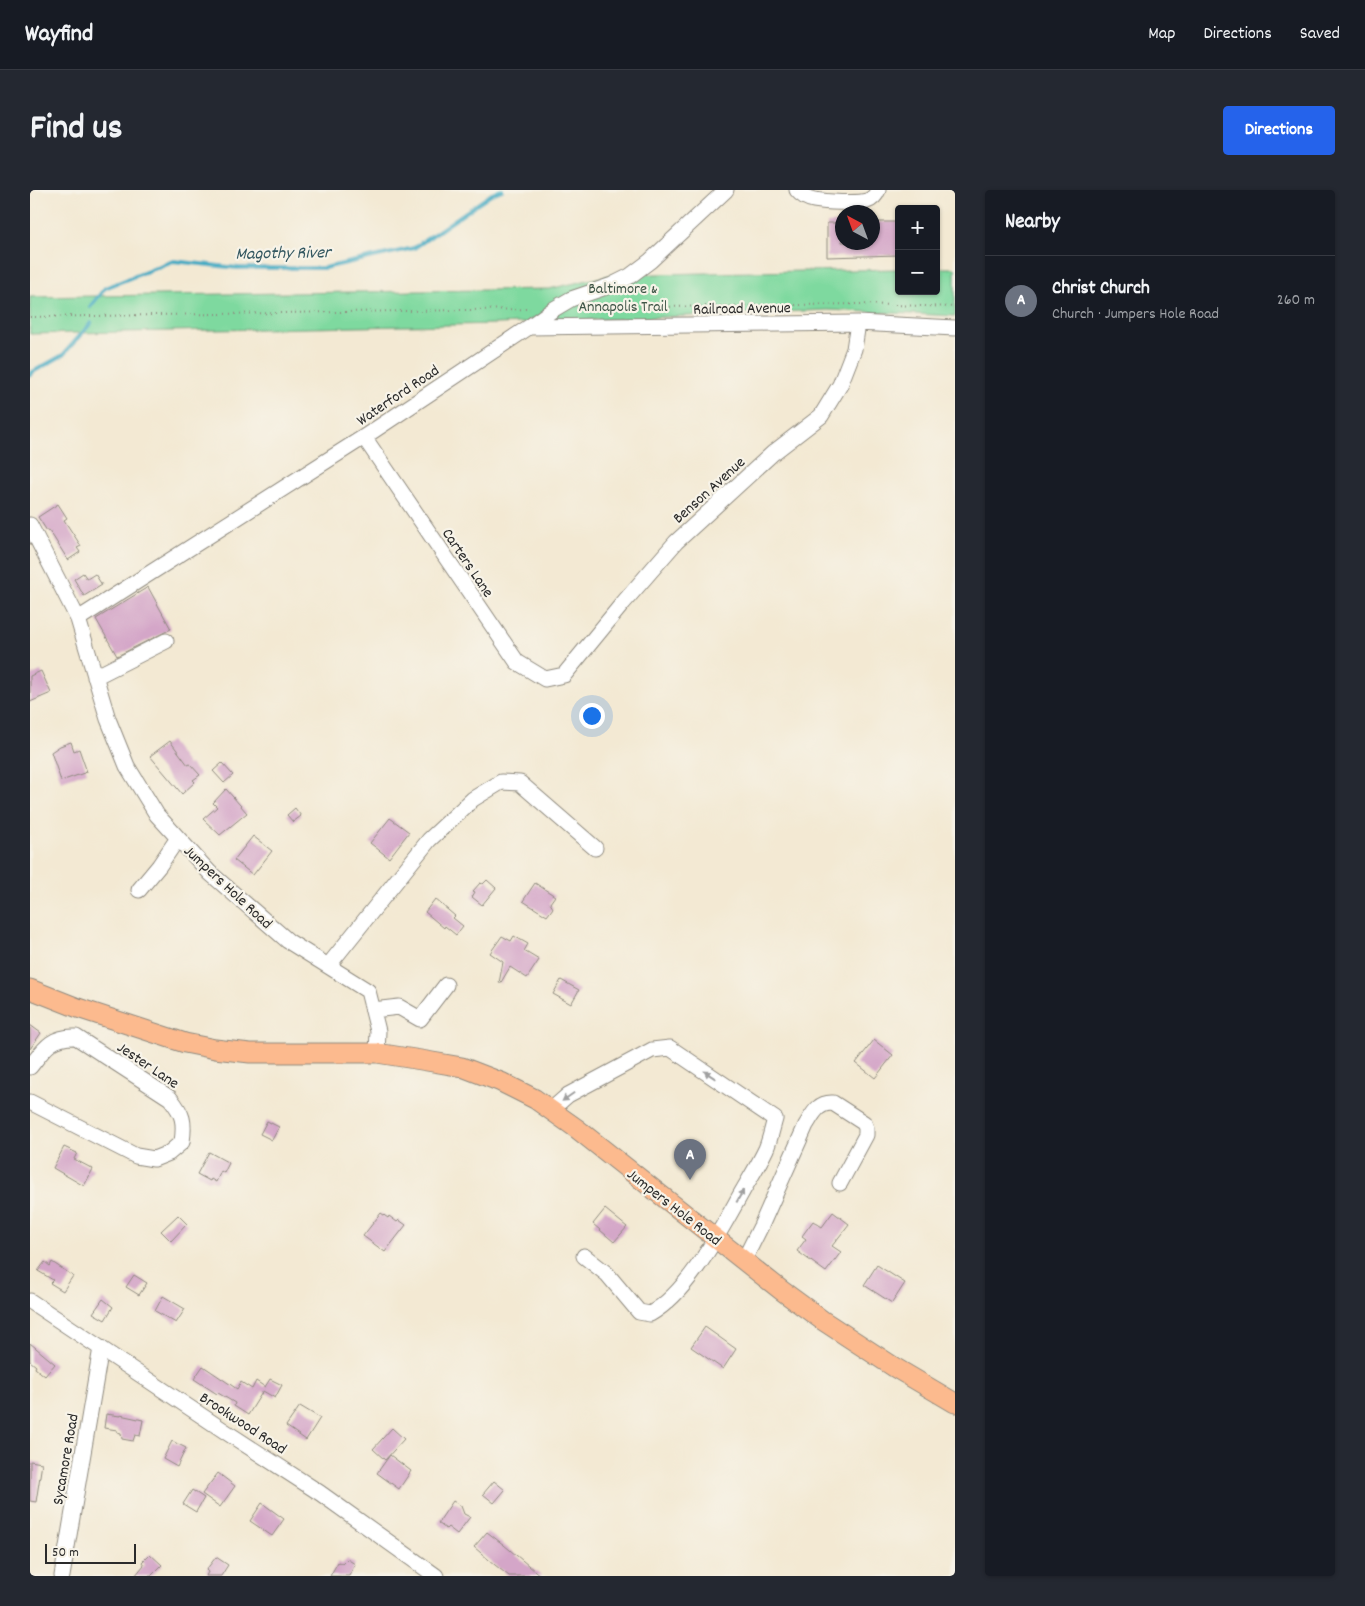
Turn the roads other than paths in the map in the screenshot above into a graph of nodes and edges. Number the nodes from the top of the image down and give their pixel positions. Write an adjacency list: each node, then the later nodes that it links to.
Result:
1 (726, 190): 5 (street, Waterford Road)
2 (797, 190): 3 (street)
3 (878, 190)
4 (858, 323): 5 (street, Railroad Avenue); 6 (street, Railroad Avenue); 11 (street, Benson Avenue)
5 (529, 327): 7 (street, Waterford Road)
6 (955, 328)
7 (364, 437): 9 (street, Waterford Road); 11 (street, Carters Lane)
8 (30, 525): 9 (street, Jumpers Hole Road)
9 (78, 619): 12 (street, Jumpers Hole Road)
10 (166, 641): 12 (street)
11 (564, 675)
12 (95, 677): 13 (street, Jumpers Hole Road)
13 (178, 838): 15 (street); 16 (street, Jumpers Hole Road)
14 (595, 848): 16 (street)
15 (140, 890)
16 (328, 966): 19 (street, Jumpers Hole Road)
17 (446, 985): 19 (street)
18 (30, 989): 20 (main road, Jumpers Hole Road)
19 (373, 1010): 20 (street, Jumpers Hole Road)
20 (376, 1054): 23 (main road, Jumpers Hole Road)
21 (30, 1067): 22 (street, Jester Lane)
22 (30, 1102)
23 (551, 1110): 25 (main road, Jumpers Hole Road); 25 (street, one-way to 23)
24 (840, 1184): 27 (street)
25 (716, 1238): 26 (street); 27 (main road, Jumpers Hole Road)
26 (584, 1256)
27 (744, 1260): 30 (main road, Jumpers Hole Road)
28 (30, 1301): 29 (street, Brookwood Road)
29 (101, 1348): 31 (street, Sycamore Road); 32 (street, Brookwood Road)
30 (955, 1403)
31 (62, 1576)
32 (436, 1576)

